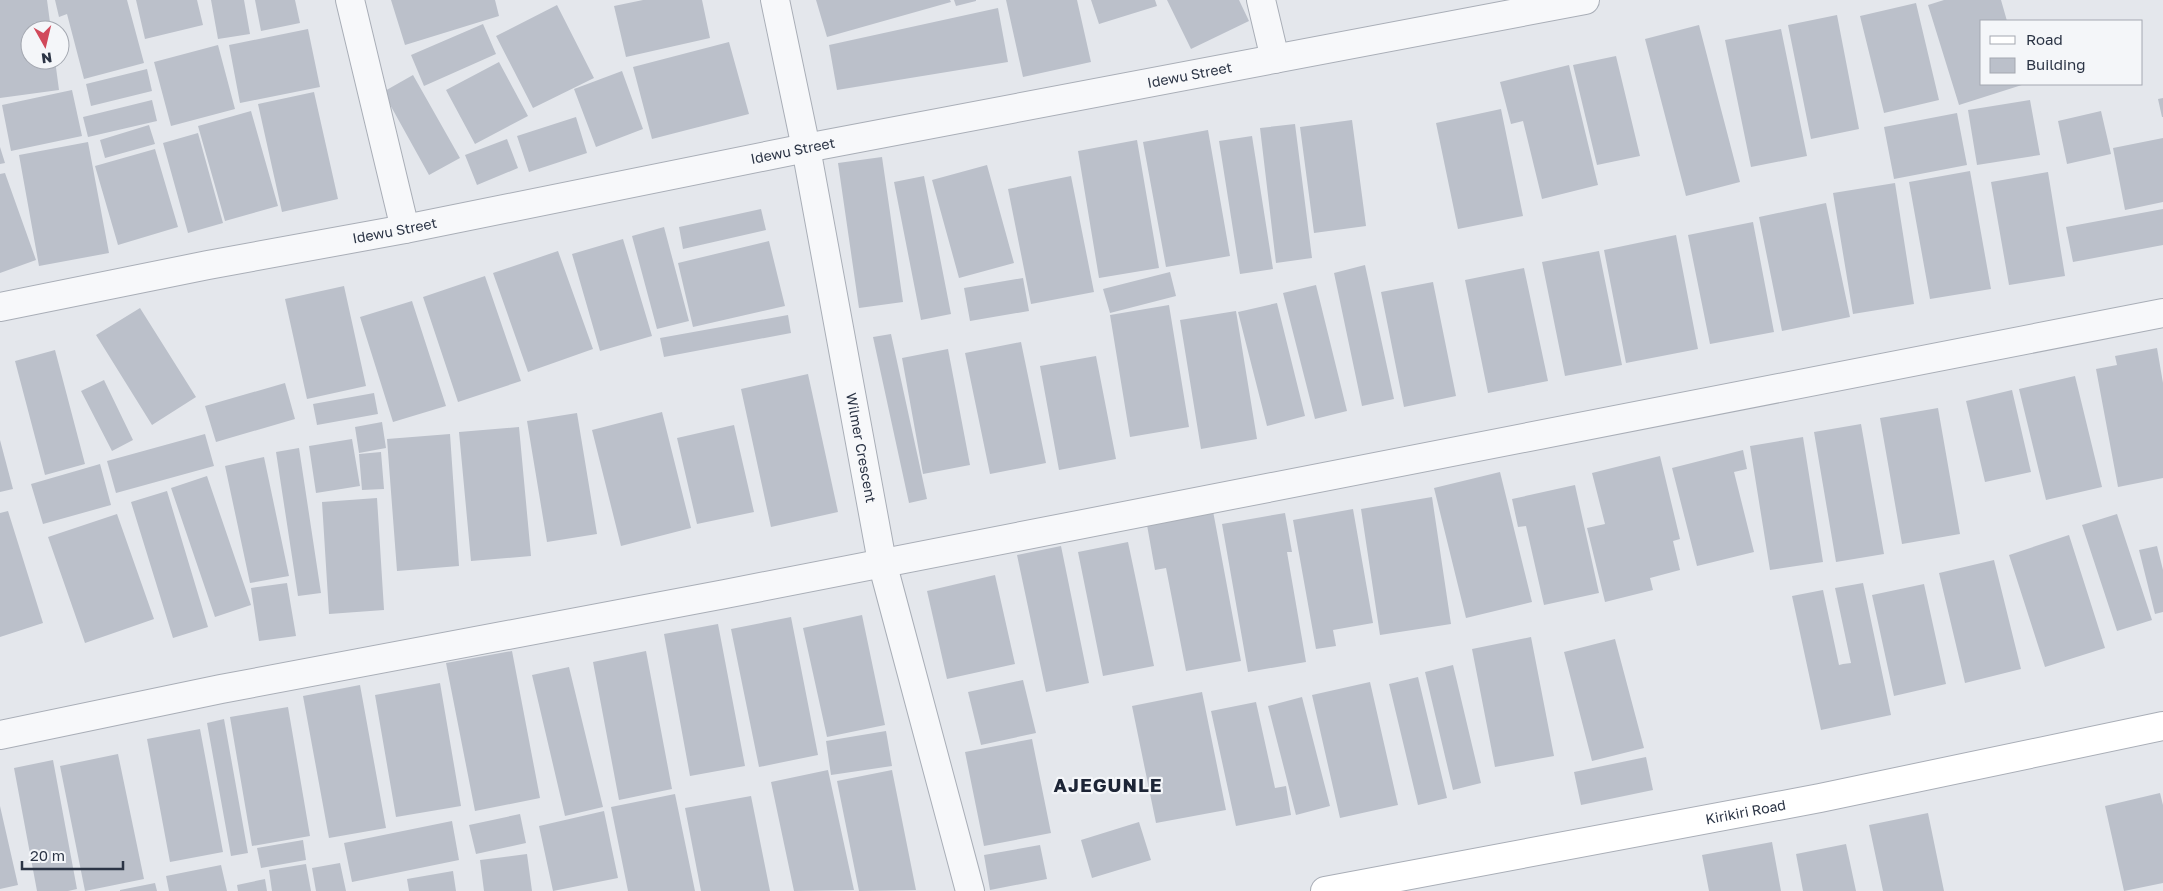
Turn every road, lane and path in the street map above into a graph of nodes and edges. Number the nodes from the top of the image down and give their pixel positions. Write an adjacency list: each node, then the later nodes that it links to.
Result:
1 (350, 0): 7 (street)
2 (775, 0): 6 (street, Wilmer Crescent)
3 (1261, 0): 5 (street)
4 (1585, 0): 5 (street, Idewu Street)
5 (1275, 59): 6 (street, Idewu Street)
6 (806, 148): 7 (street, Idewu Street); 10 (street, Wilmer Crescent)
7 (405, 229): 8 (street, Idewu Street)
8 (0, 307)
9 (2163, 313): 10 (street)
10 (882, 562): 12 (street); 13 (street, Wilmer Crescent)
11 (2163, 726): 14 (main road, Kirikiri Road)
12 (0, 735)
13 (970, 891)
14 (1325, 891)

